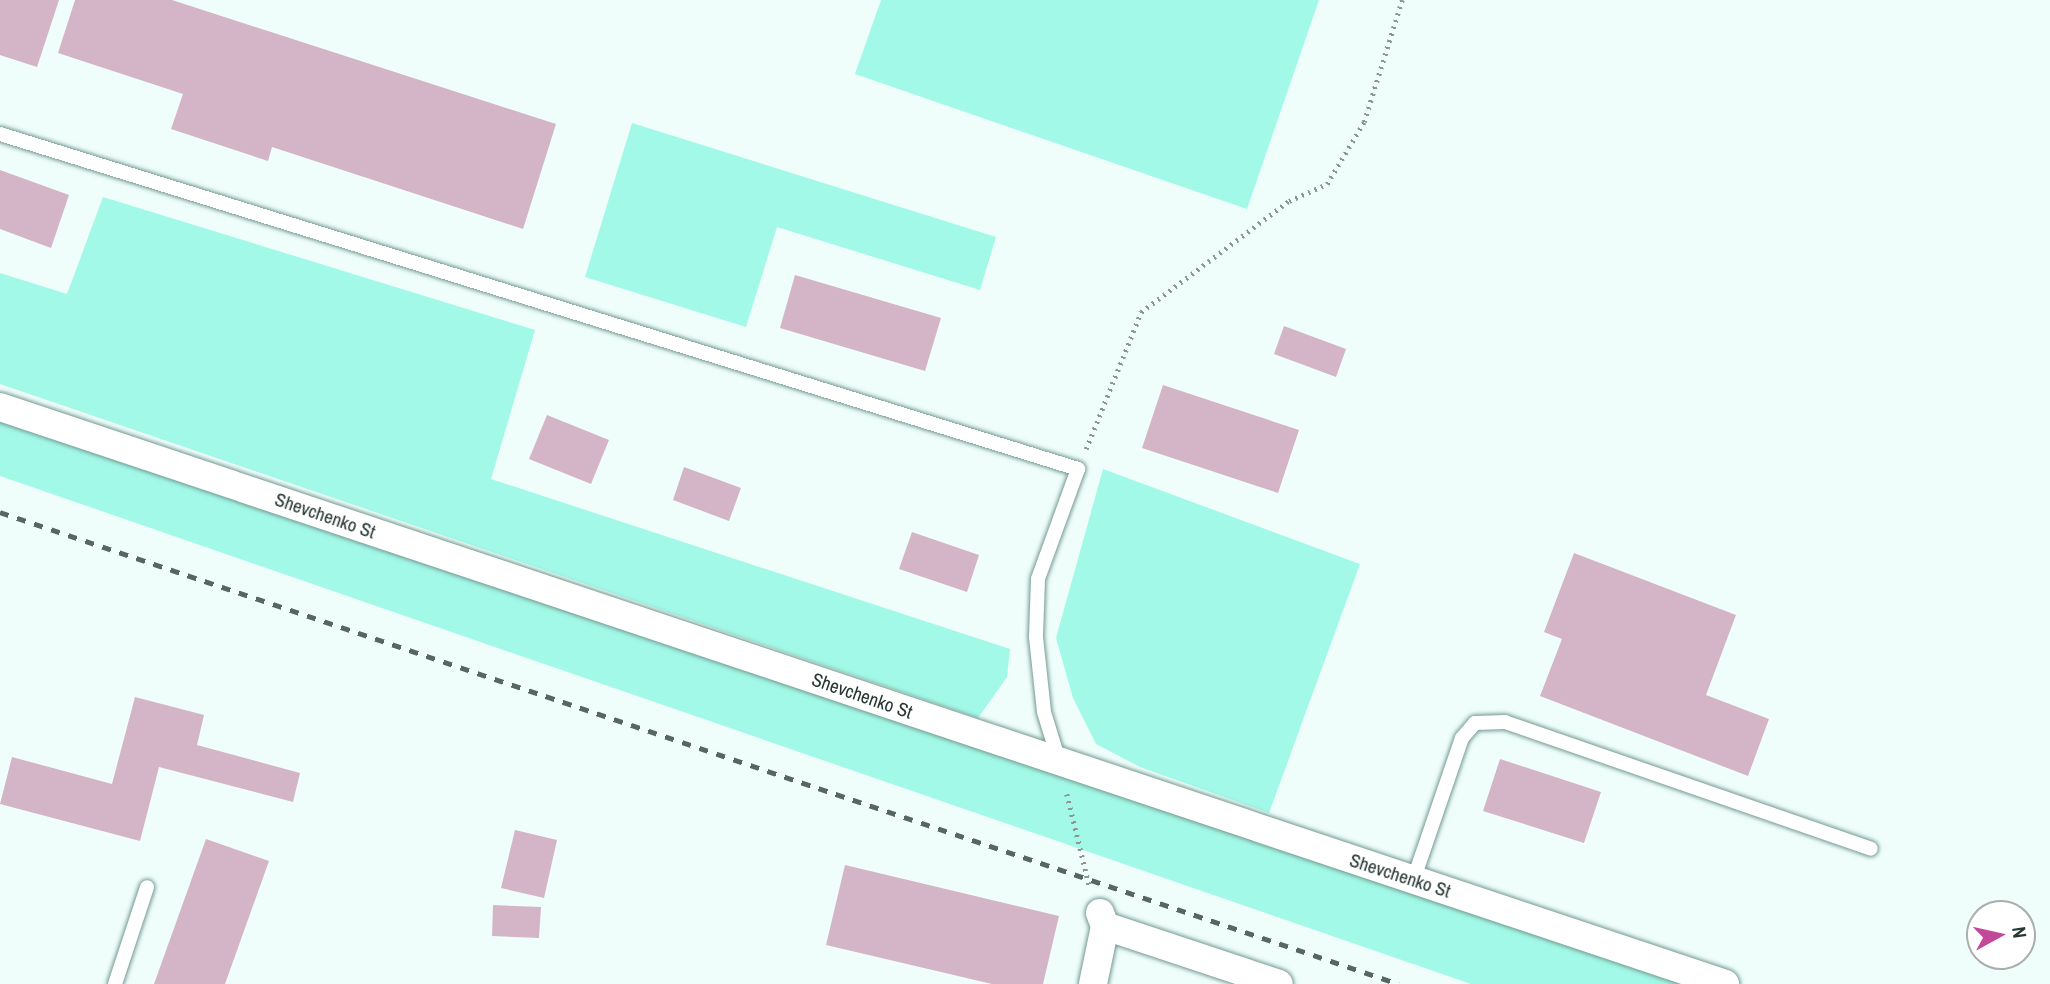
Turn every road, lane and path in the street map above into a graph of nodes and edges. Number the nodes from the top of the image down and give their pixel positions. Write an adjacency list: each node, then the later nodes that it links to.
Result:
1 (1402, 0): 4 (path)
2 (0, 134): 4 (lane)
3 (0, 407): 5 (street, Shevchenko St)
4 (1078, 469): 5 (lane)
5 (1060, 763): 7 (street, Shevchenko St); 9 (path)
6 (1871, 849): 7 (lane)
7 (1413, 881): 13 (street, Shevchenko St)
8 (147, 887): 10 (lane)
9 (1103, 919): 11 (street); 12 (street)
10 (115, 984)
11 (1093, 984)
12 (1279, 984)
13 (1725, 984)

